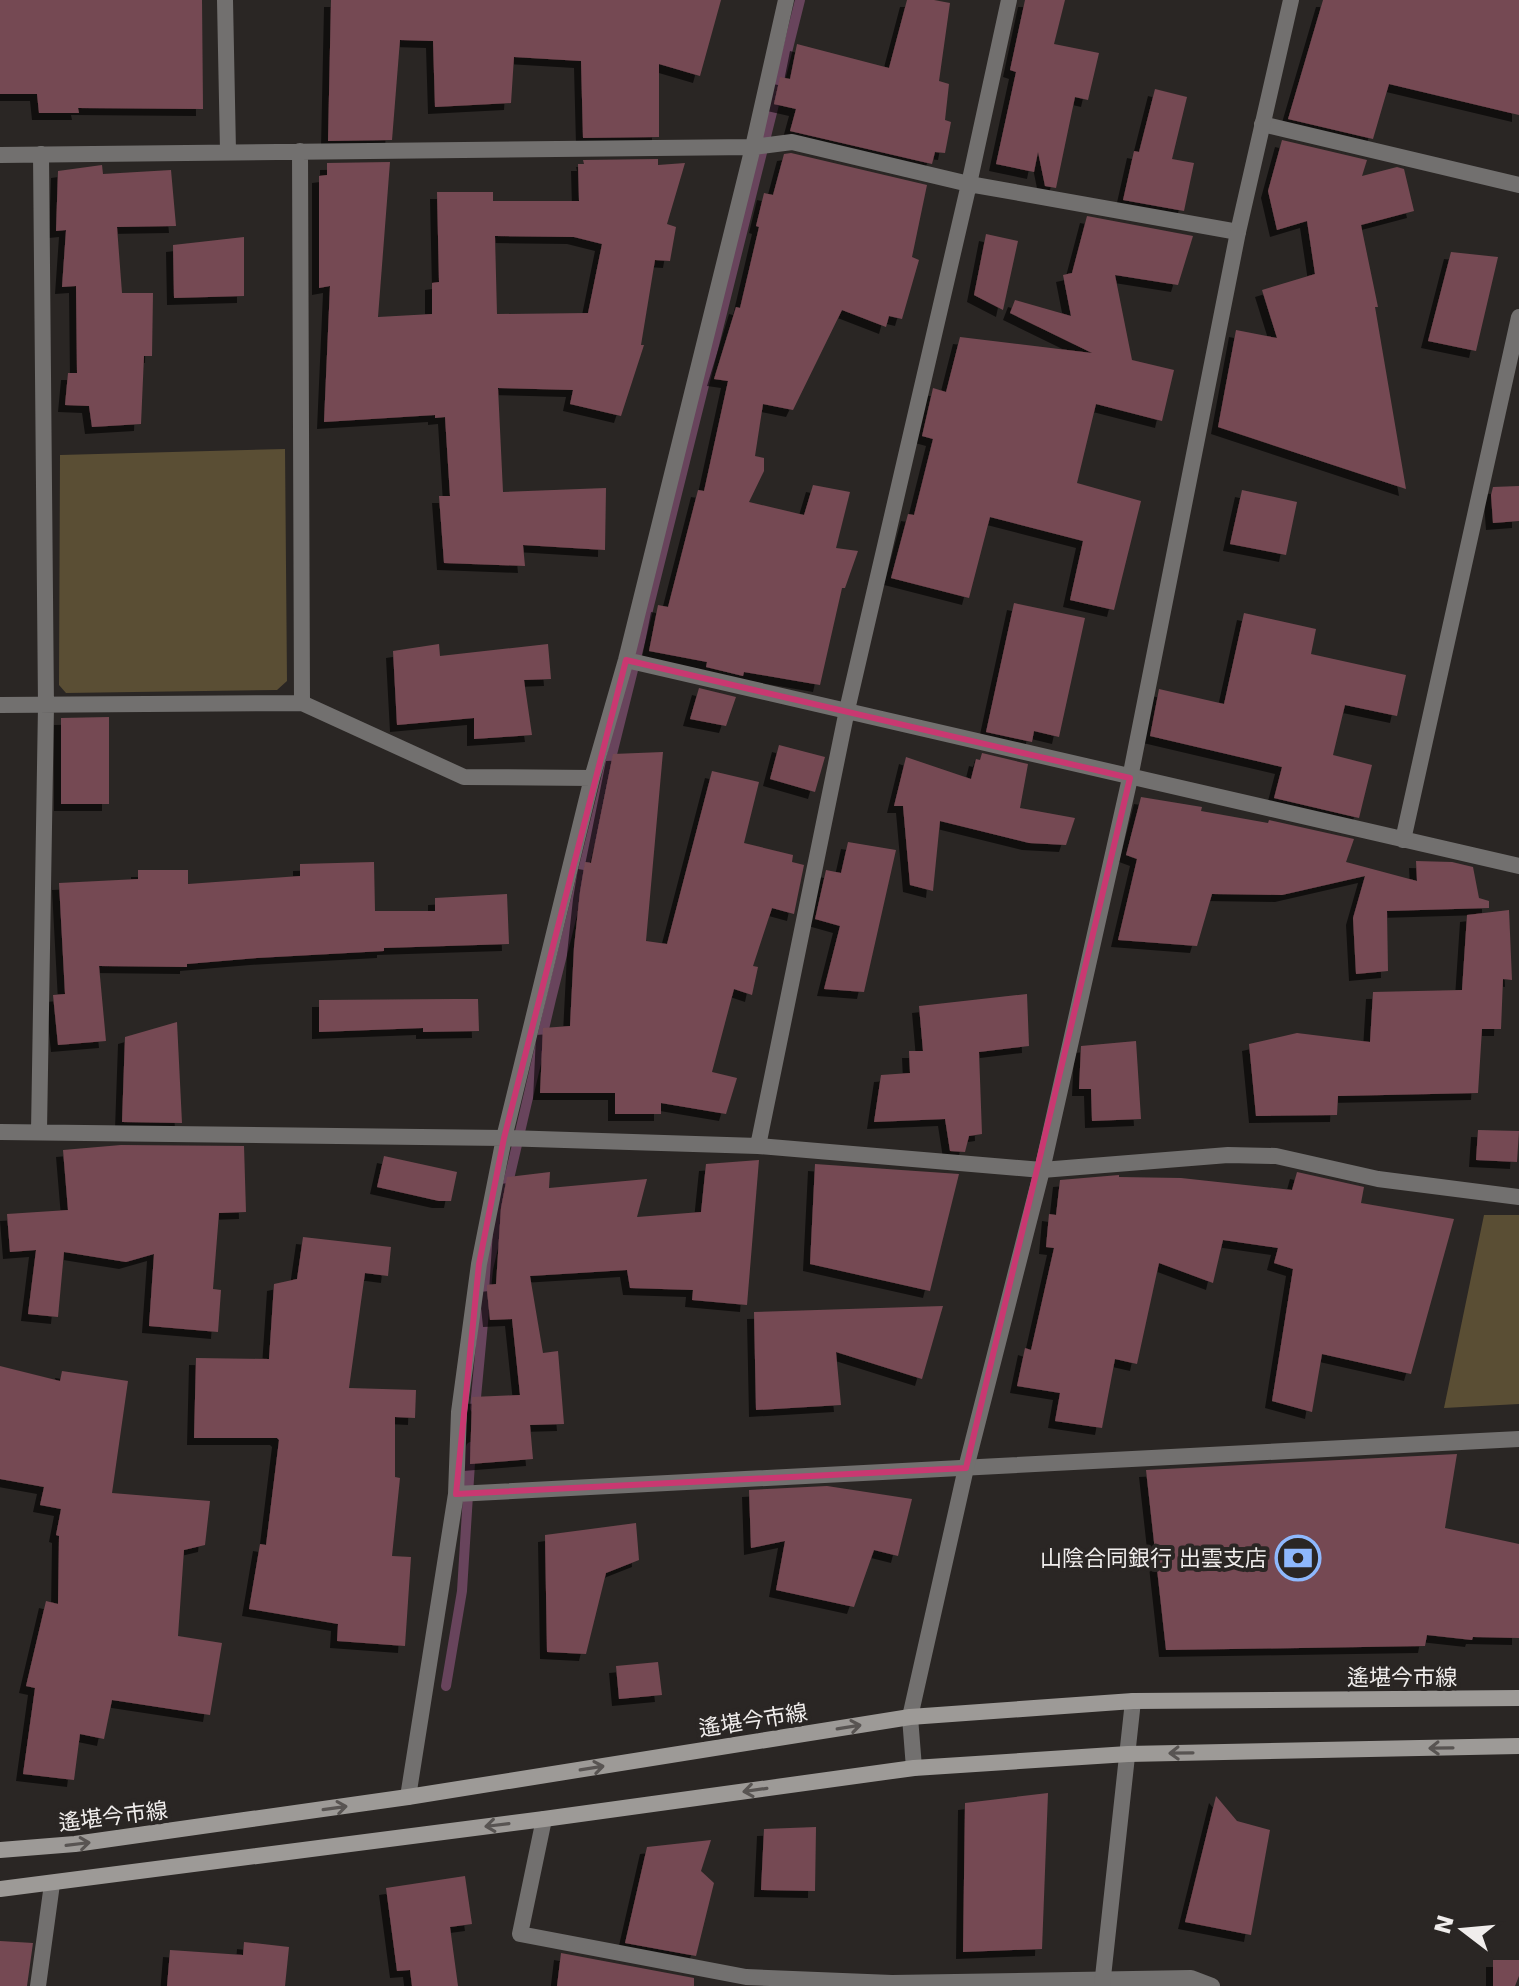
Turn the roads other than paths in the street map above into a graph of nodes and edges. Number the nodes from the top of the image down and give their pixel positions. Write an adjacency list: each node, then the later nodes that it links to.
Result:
1 (225, 0): 7 (street)
2 (786, 0): 6 (street)
3 (1009, 0): 11 (street)
4 (1291, 0): 5 (street)
5 (1262, 124): 12 (street); 13 (street)
6 (753, 147): 8 (street); 11 (street); 15 (street)
7 (228, 151): 8 (street); 9 (street)
8 (300, 151): 16 (street)
9 (41, 154): 10 (street); 18 (street)
10 (0, 155)
11 (969, 184): 13 (street); 19 (street)
12 (1519, 185)
13 (1238, 232): 21 (street)
14 (1519, 317): 22 (street)
15 (626, 660): 19 (street); 20 (street)
16 (302, 703): 18 (street); 20 (street)
17 (0, 705): 18 (street)
18 (46, 706): 24 (street)
19 (847, 710): 21 (street); 27 (street)
20 (592, 778): 26 (street)
21 (1130, 778): 22 (street); 28 (street)
22 (1403, 840): 23 (street)
23 (1519, 866)
24 (39, 1131): 25 (street); 26 (street)
25 (0, 1132)
26 (504, 1138): 27 (street); 32 (street)
27 (758, 1146): 28 (street)
28 (1042, 1170): 29 (street); 31 (street)
29 (1519, 1197)
30 (1519, 1439): 31 (street)
31 (966, 1468): 32 (street); 35 (street)
32 (456, 1494): 39 (street)
33 (1519, 1698): 34 (main road, 遙堪今市線)
34 (1133, 1701): 35 (main road, 遙堪今市線); 37 (street)
35 (910, 1717): 38 (street); 39 (main road, 遙堪今市線, one-way to 35)
36 (1519, 1746): 37 (main road, one-way to 37)
37 (1128, 1754): 38 (main road); 45 (street)
38 (914, 1768): 40 (main road, one-way to 40)
39 (408, 1797): 41 (main road, 遙堪今市線, one-way to 39)
40 (544, 1819): 42 (main road, one-way to 42); 44 (street)
41 (0, 1850)
42 (52, 1884): 43 (main road); 46 (street)
43 (0, 1889)
44 (703, 1968): 45 (street); 47 (street)
45 (1103, 1983): 48 (street)
46 (38, 1986)
47 (701, 1986)
48 (1212, 1986)

